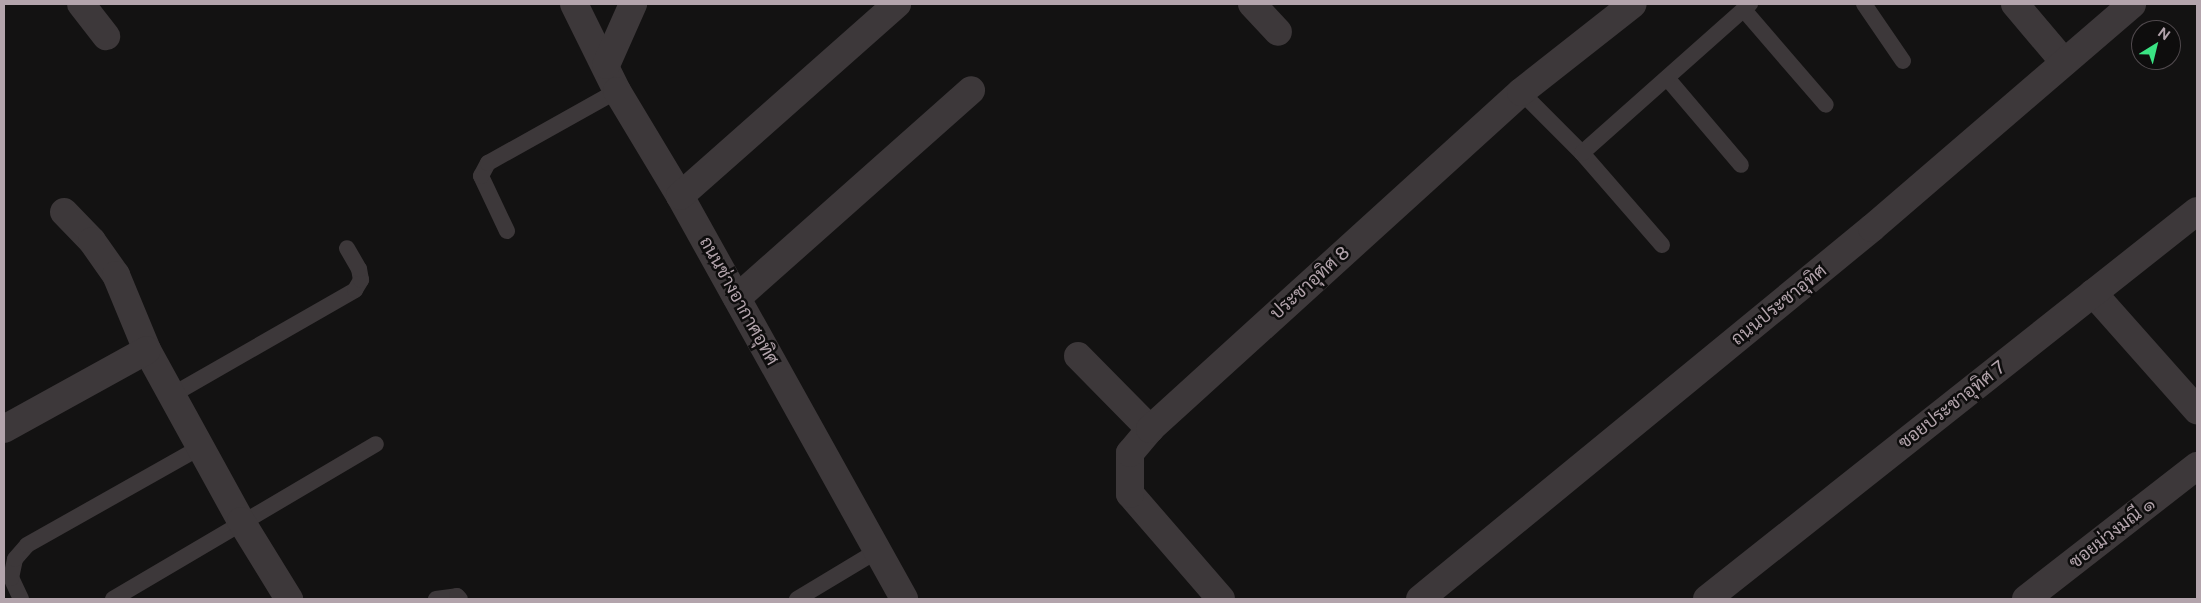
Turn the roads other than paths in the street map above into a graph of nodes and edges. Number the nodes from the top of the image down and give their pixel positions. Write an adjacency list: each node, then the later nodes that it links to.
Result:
1 (81, 4): 12 (street)
2 (574, 4): 15 (street, ถนนช่างอากาศอุทิศ)
3 (633, 4): 15 (street)
4 (897, 4): 23 (street)
5 (1252, 4): 11 (street)
6 (1633, 4): 19 (street, ประชาอุทิศ 8)
7 (1864, 4): 13 (lane)
8 (2014, 4): 14 (street)
9 (2132, 4): 14 (street, ถนนประชาอุทิศ)
10 (1747, 7): 16 (lane); 20 (lane)
11 (1278, 32)
12 (106, 36)
13 (1903, 62)
14 (2064, 62): 50 (street, ถนนประชาอุทิศ)
15 (606, 65): 18 (street, ถนนช่างอากาศอุทิศ)
16 (1667, 78): 21 (lane); 22 (lane)
17 (972, 90): 30 (street)
18 (617, 91): 23 (street, ถนนช่างอากาศอุทิศ); 26 (lane)
19 (1521, 92): 21 (lane); 36 (street, ประชาอุทิศ 8)
20 (1826, 105)
21 (1582, 152): 27 (lane)
22 (1741, 165)
23 (680, 196): 30 (street, ถนนช่างอากาศอุทิศ)
24 (2197, 211): 29 (street, ซอยประชาอุทิศ 7)
25 (64, 212): 31 (street)
26 (507, 232)
27 (1662, 245)
28 (347, 248): 33 (lane)
29 (2093, 294): 34 (street); 51 (street, ซอยประชาอุทิศ 7)
30 (737, 298): 41 (street, ถนนช่างอากาศอุทิศ)
31 (147, 350): 33 (street); 35 (street)
32 (1078, 356): 36 (street)
33 (172, 395): 38 (street)
34 (2197, 410)
35 (4, 429)
36 (1150, 429): 49 (street, ประชาอุทิศ 8)
37 (376, 444): 40 (lane)
38 (199, 448): 40 (street); 42 (lane)
39 (2197, 466): 52 (street, ซอยม่วงมณี ๑)
40 (241, 521): 43 (lane); 44 (street)
41 (877, 551): 47 (lane); 48 (street, ถนนช่างอากาศอุทิศ)
42 (21, 599)
43 (113, 599)
44 (289, 599)
45 (436, 599): 46 (lane)
46 (460, 599)
47 (797, 599)
48 (904, 599)
49 (1221, 599)
50 (1420, 599)
51 (1707, 599)
52 (2026, 599)

